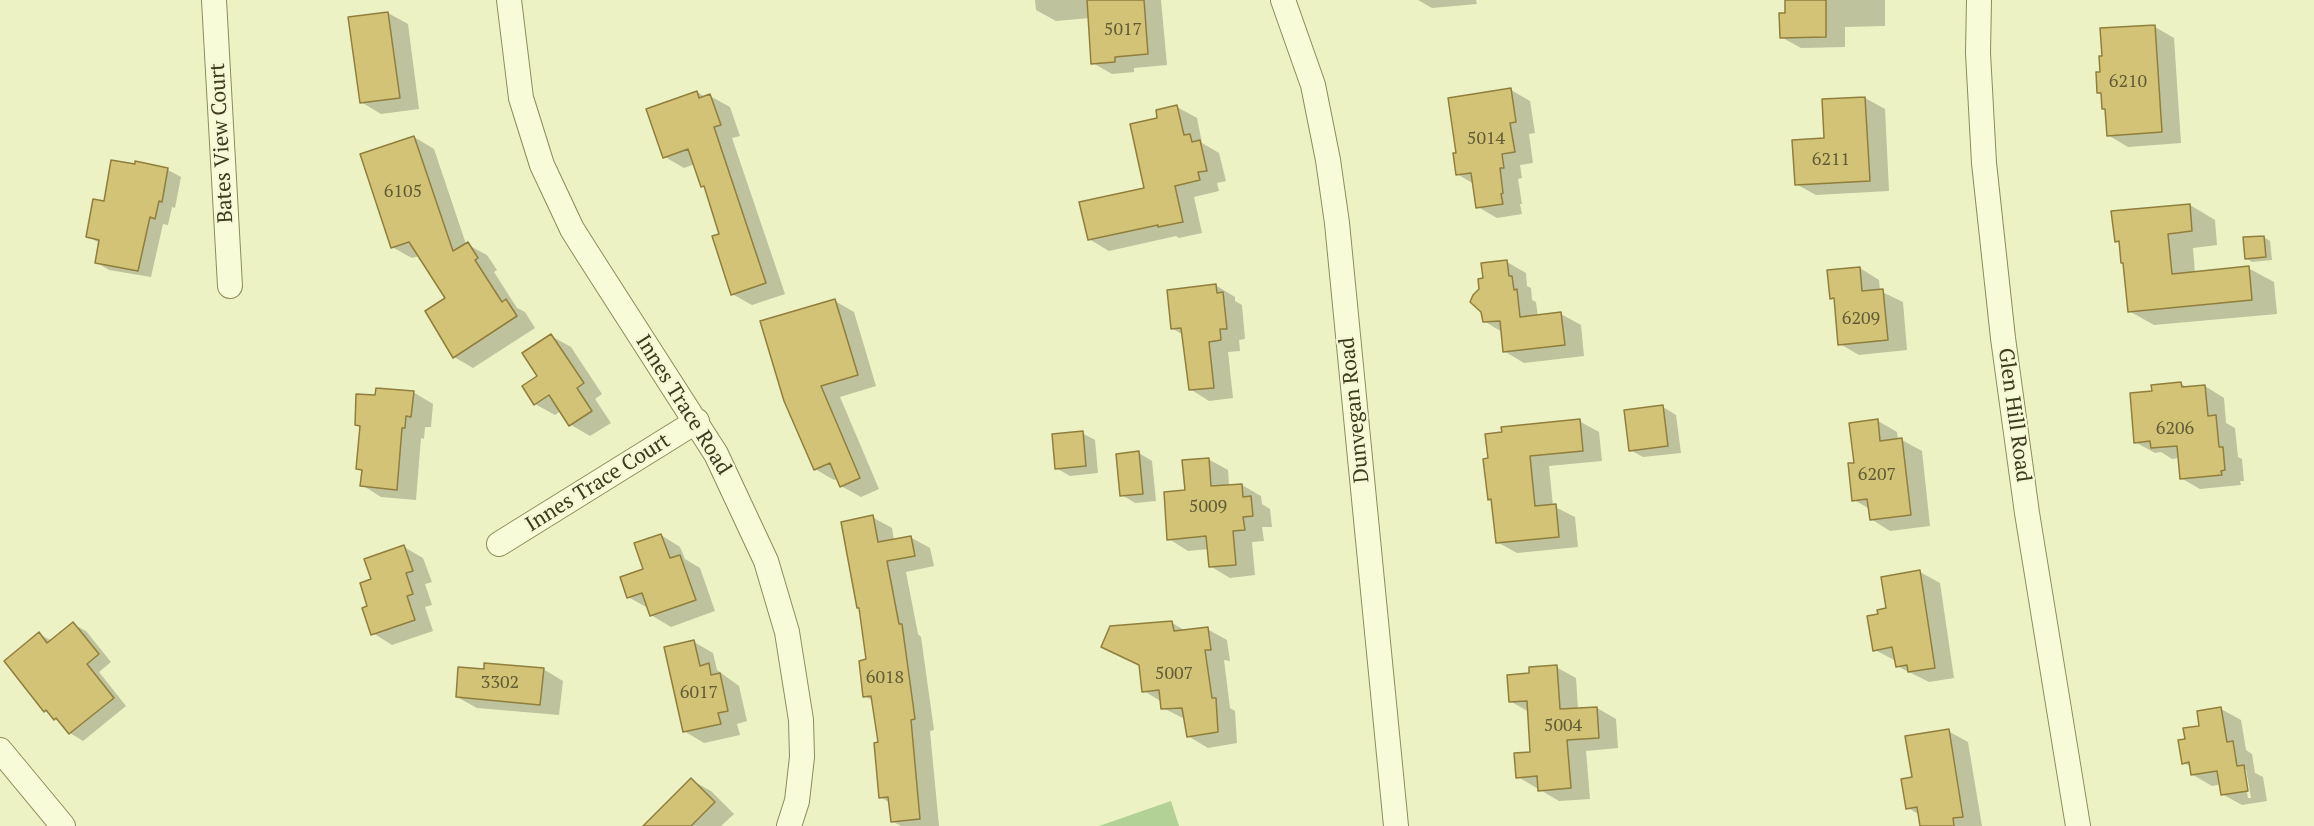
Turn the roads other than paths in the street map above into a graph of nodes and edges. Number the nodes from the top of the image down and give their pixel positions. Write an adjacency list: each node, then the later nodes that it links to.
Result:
1 (214, 0): 5 (street, Bates View Court)
2 (509, 0): 6 (street, Innes Trace Road)
3 (1283, 0): 11 (street, Dunvegan Road)
4 (1979, 0): 12 (street, Glen Hill Road)
5 (231, 286)
6 (697, 421): 7 (street, Innes Trace Court); 10 (street, Innes Trace Road)
7 (499, 544)
8 (0, 750): 9 (street)
9 (63, 826)
10 (789, 826)
11 (1396, 826)
12 (2078, 826)

